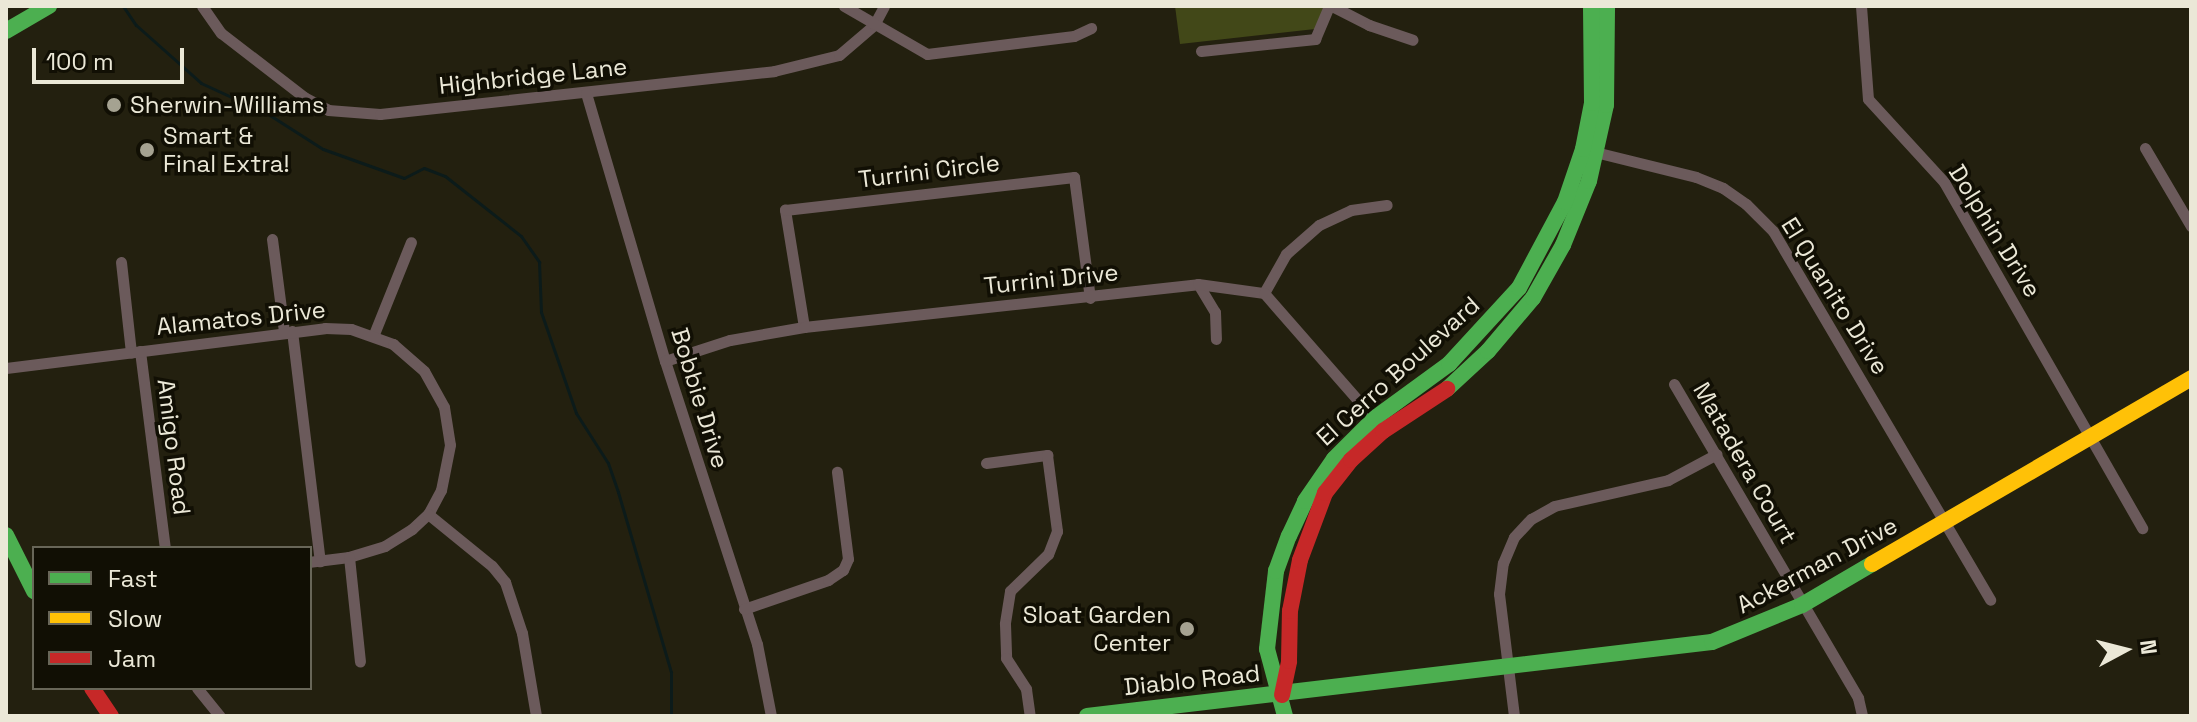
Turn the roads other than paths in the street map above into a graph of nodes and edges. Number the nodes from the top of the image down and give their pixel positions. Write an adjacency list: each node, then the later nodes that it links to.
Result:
1 (49, 6): 11 (main road)
2 (202, 6): 14 (street, Highbridge Lane)
3 (844, 6): 9 (street)
4 (884, 6): 9 (street, Highbridge Lane)
5 (1331, 6): 12 (street); 13 (street)
6 (1591, 6): 16 (main road, El Cerro Boulevard)
7 (1607, 6): 16 (main road, El Cerro Boulevard)
8 (1861, 6): 35 (street, Dolphin Drive)
9 (874, 25): 10 (street); 14 (street, Highbridge Lane)
10 (1091, 28)
11 (6, 31)
12 (1413, 40)
13 (1201, 51)
14 (586, 93): 30 (street, Bobbie Drive)
15 (2145, 148): 18 (street)
16 (1590, 151): 34 (main road, El Cerro Boulevard); 40 (street, El Quanito Drive)
17 (1387, 205): 23 (street)
18 (2191, 226)
19 (272, 239): 26 (street)
20 (411, 242): 27 (street)
21 (121, 262): 29 (street, Amigo Road)
22 (1198, 284): 23 (street, Turrini Drive); 24 (street, Turrini Drive); 28 (street)
23 (1264, 293): 34 (street)
24 (1090, 298): 25 (street, Turrini Drive); 25 (street, Turrini Circle)
25 (804, 327): 30 (street, Turrini Drive)
26 (288, 331): 27 (street, Alamatos Drive); 29 (street, Alamatos Drive); 45 (street)
27 (374, 334): 39 (street, Alamatos Drive)
28 (1216, 339)
29 (135, 352): 31 (street, Alamatos Drive); 43 (street, Amigo Road)
30 (665, 361): 49 (street, Bobbie Drive)
31 (6, 368)
32 (2191, 378): 35 (main road, Ackerman Drive)
33 (1674, 384): 36 (street, Matadera Court)
34 (1379, 425): 54 (main road, El Cerro Boulevard)
35 (2092, 436): 40 (main road, Ackerman Drive); 41 (street, Dolphin Drive)
36 (1717, 454): 48 (street, Matadera Court); 51 (street)
37 (986, 463): 59 (street)
38 (837, 472): 49 (street)
39 (428, 514): 44 (street, Alamatos Drive); 57 (street)
40 (1946, 523): 47 (street, El Quanito Drive); 48 (main road, Ackerman Drive)
41 (2142, 528)
42 (6, 535): 46 (main road)
43 (165, 546)
44 (349, 557): 45 (street, Alamatos Drive); 50 (street)
45 (315, 562)
46 (32, 587)
47 (1990, 600)
48 (1802, 605): 51 (main road, Ackerman Drive); 63 (street, Matadera Court)
49 (744, 609): 58 (street, Bobbie Drive)
50 (360, 661)
51 (1509, 667): 54 (main road, Ackerman Drive); 62 (street)
52 (93, 690): 55 (main road)
53 (199, 690): 56 (street)
54 (1282, 695): 60 (main road, Diablo Road); 61 (main road, Diablo Road)
55 (106, 714)
56 (220, 716)
57 (536, 716)
58 (771, 716)
59 (1030, 716)
60 (1087, 716)
61 (1285, 716)
62 (1514, 716)
63 (1862, 716)

